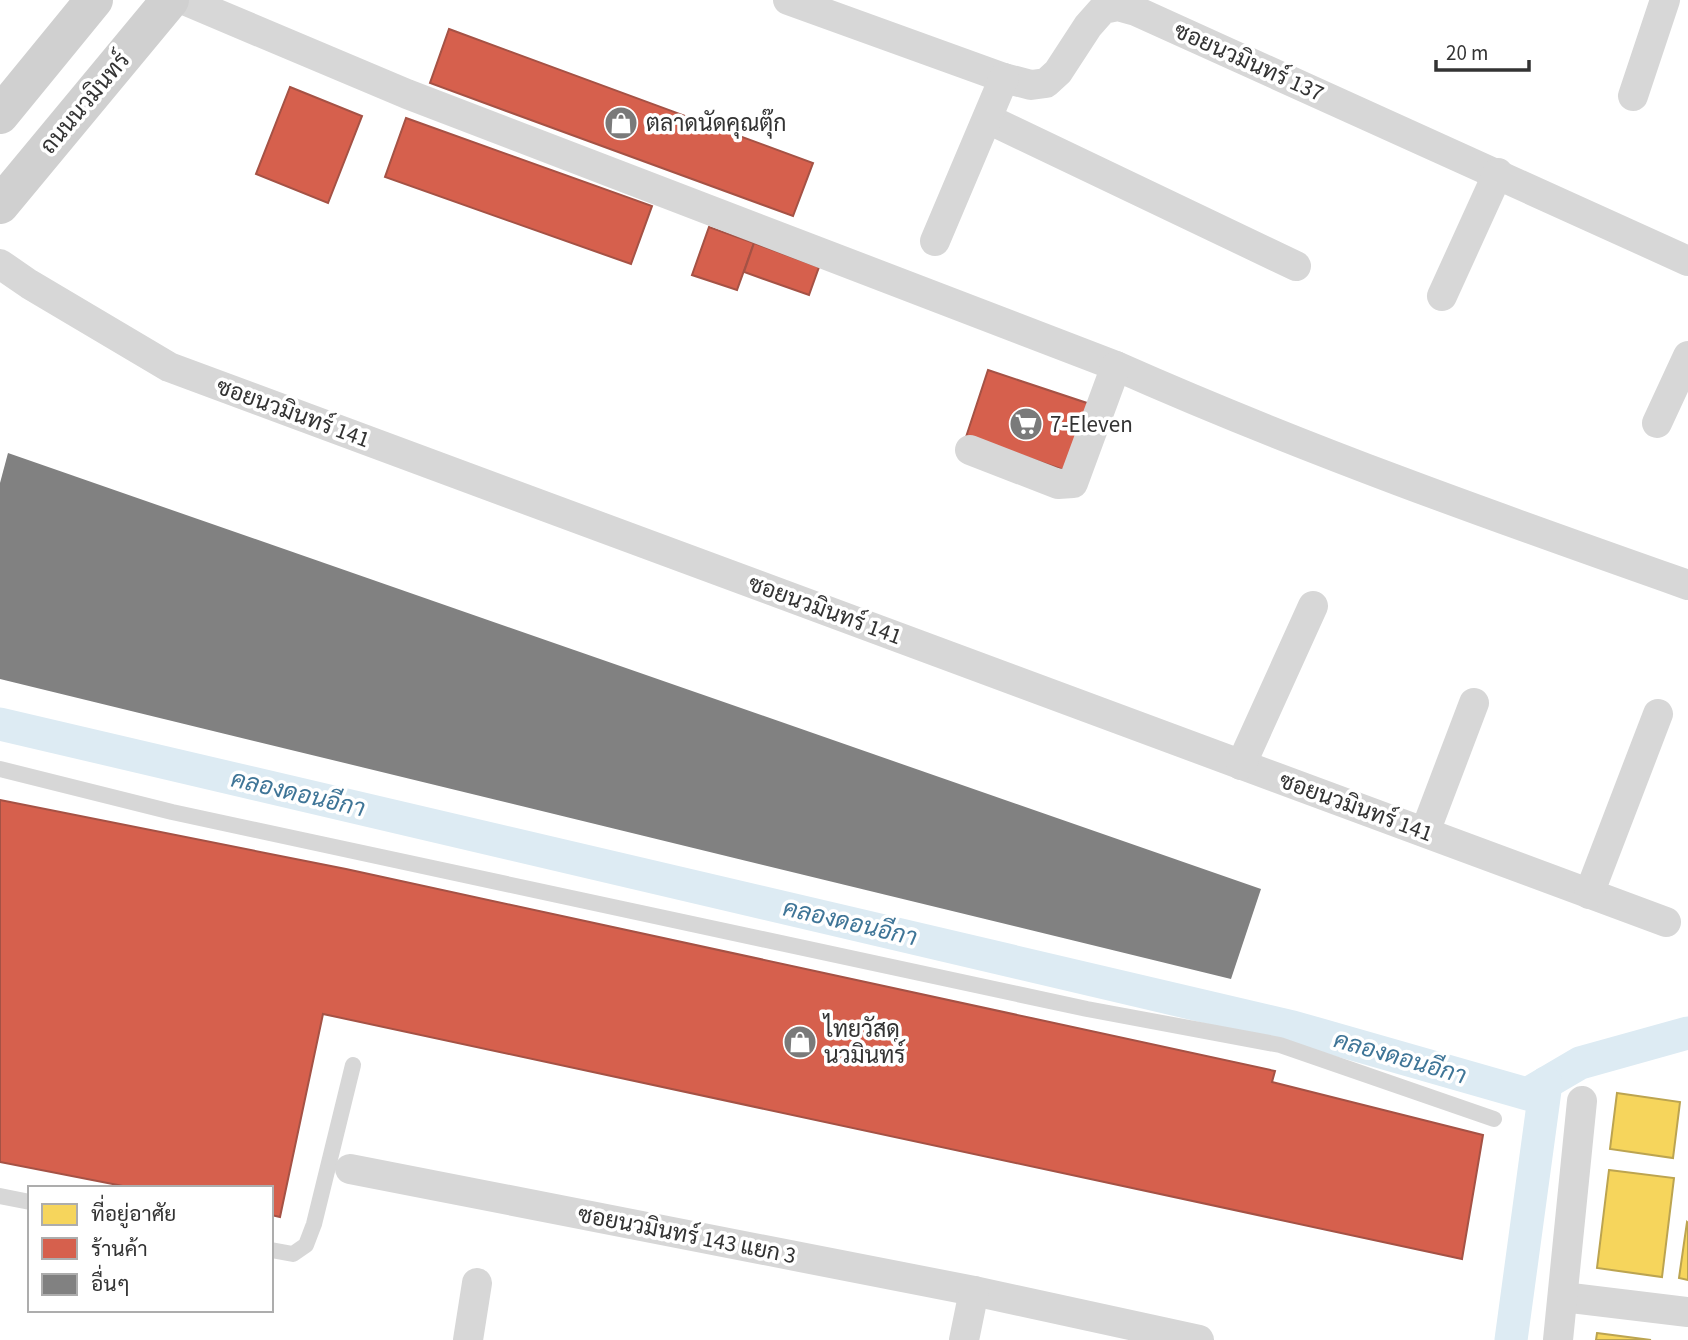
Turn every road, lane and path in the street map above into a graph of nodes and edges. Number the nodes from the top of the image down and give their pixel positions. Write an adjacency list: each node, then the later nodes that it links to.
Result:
1 (170, 0): 11 (main road, ถนนนวมินทร์)
2 (184, 0): 18 (street)
3 (788, 0): 6 (street, ซอยนวมินทร์ 137)
4 (1665, 0): 7 (street)
5 (84, 3): 8 (main road)
6 (1004, 78): 9 (street); 10 (street, ซอยนวมินทร์ 137)
7 (1633, 96)
8 (0, 115)
9 (988, 119): 12 (street); 15 (street)
10 (1498, 173): 13 (street, ซอยนวมินทร์ 137); 16 (street)
11 (0, 205)
12 (935, 241)
13 (1688, 261)
14 (0, 264): 25 (street, ซอยนวมินทร์ 141)
15 (1296, 266)
16 (1442, 296)
17 (1688, 356): 19 (street)
18 (1116, 366): 20 (street); 21 (street)
19 (1657, 423)
20 (970, 450)
21 (1688, 585)
22 (1313, 606): 25 (street)
23 (1475, 703): 27 (street)
24 (1658, 714): 28 (street)
25 (1241, 765): 27 (street, ซอยนวมินทร์ 141)
26 (0, 769): 32 (lane)
27 (1424, 832): 28 (street, ซอยนวมินทร์ 141)
28 (1588, 894): 29 (street, ซอยนวมินทร์ 141)
29 (1666, 922)
30 (354, 1065): 36 (lane)
31 (1582, 1101): 39 (street)
32 (1494, 1119)
33 (350, 1169): 38 (street, ซอยนวมินทร์ 143 แยก 3)
34 (0, 1196): 35 (lane)
35 (28, 1202)
36 (273, 1250)
37 (477, 1283): 41 (street)
38 (974, 1291): 42 (street); 43 (street, ซอยนวมินทร์ 143 แยก 3)
39 (1563, 1297): 40 (street); 44 (street)
40 (1688, 1312)
41 (468, 1340)
42 (964, 1340)
43 (1199, 1340)
44 (1558, 1340)

